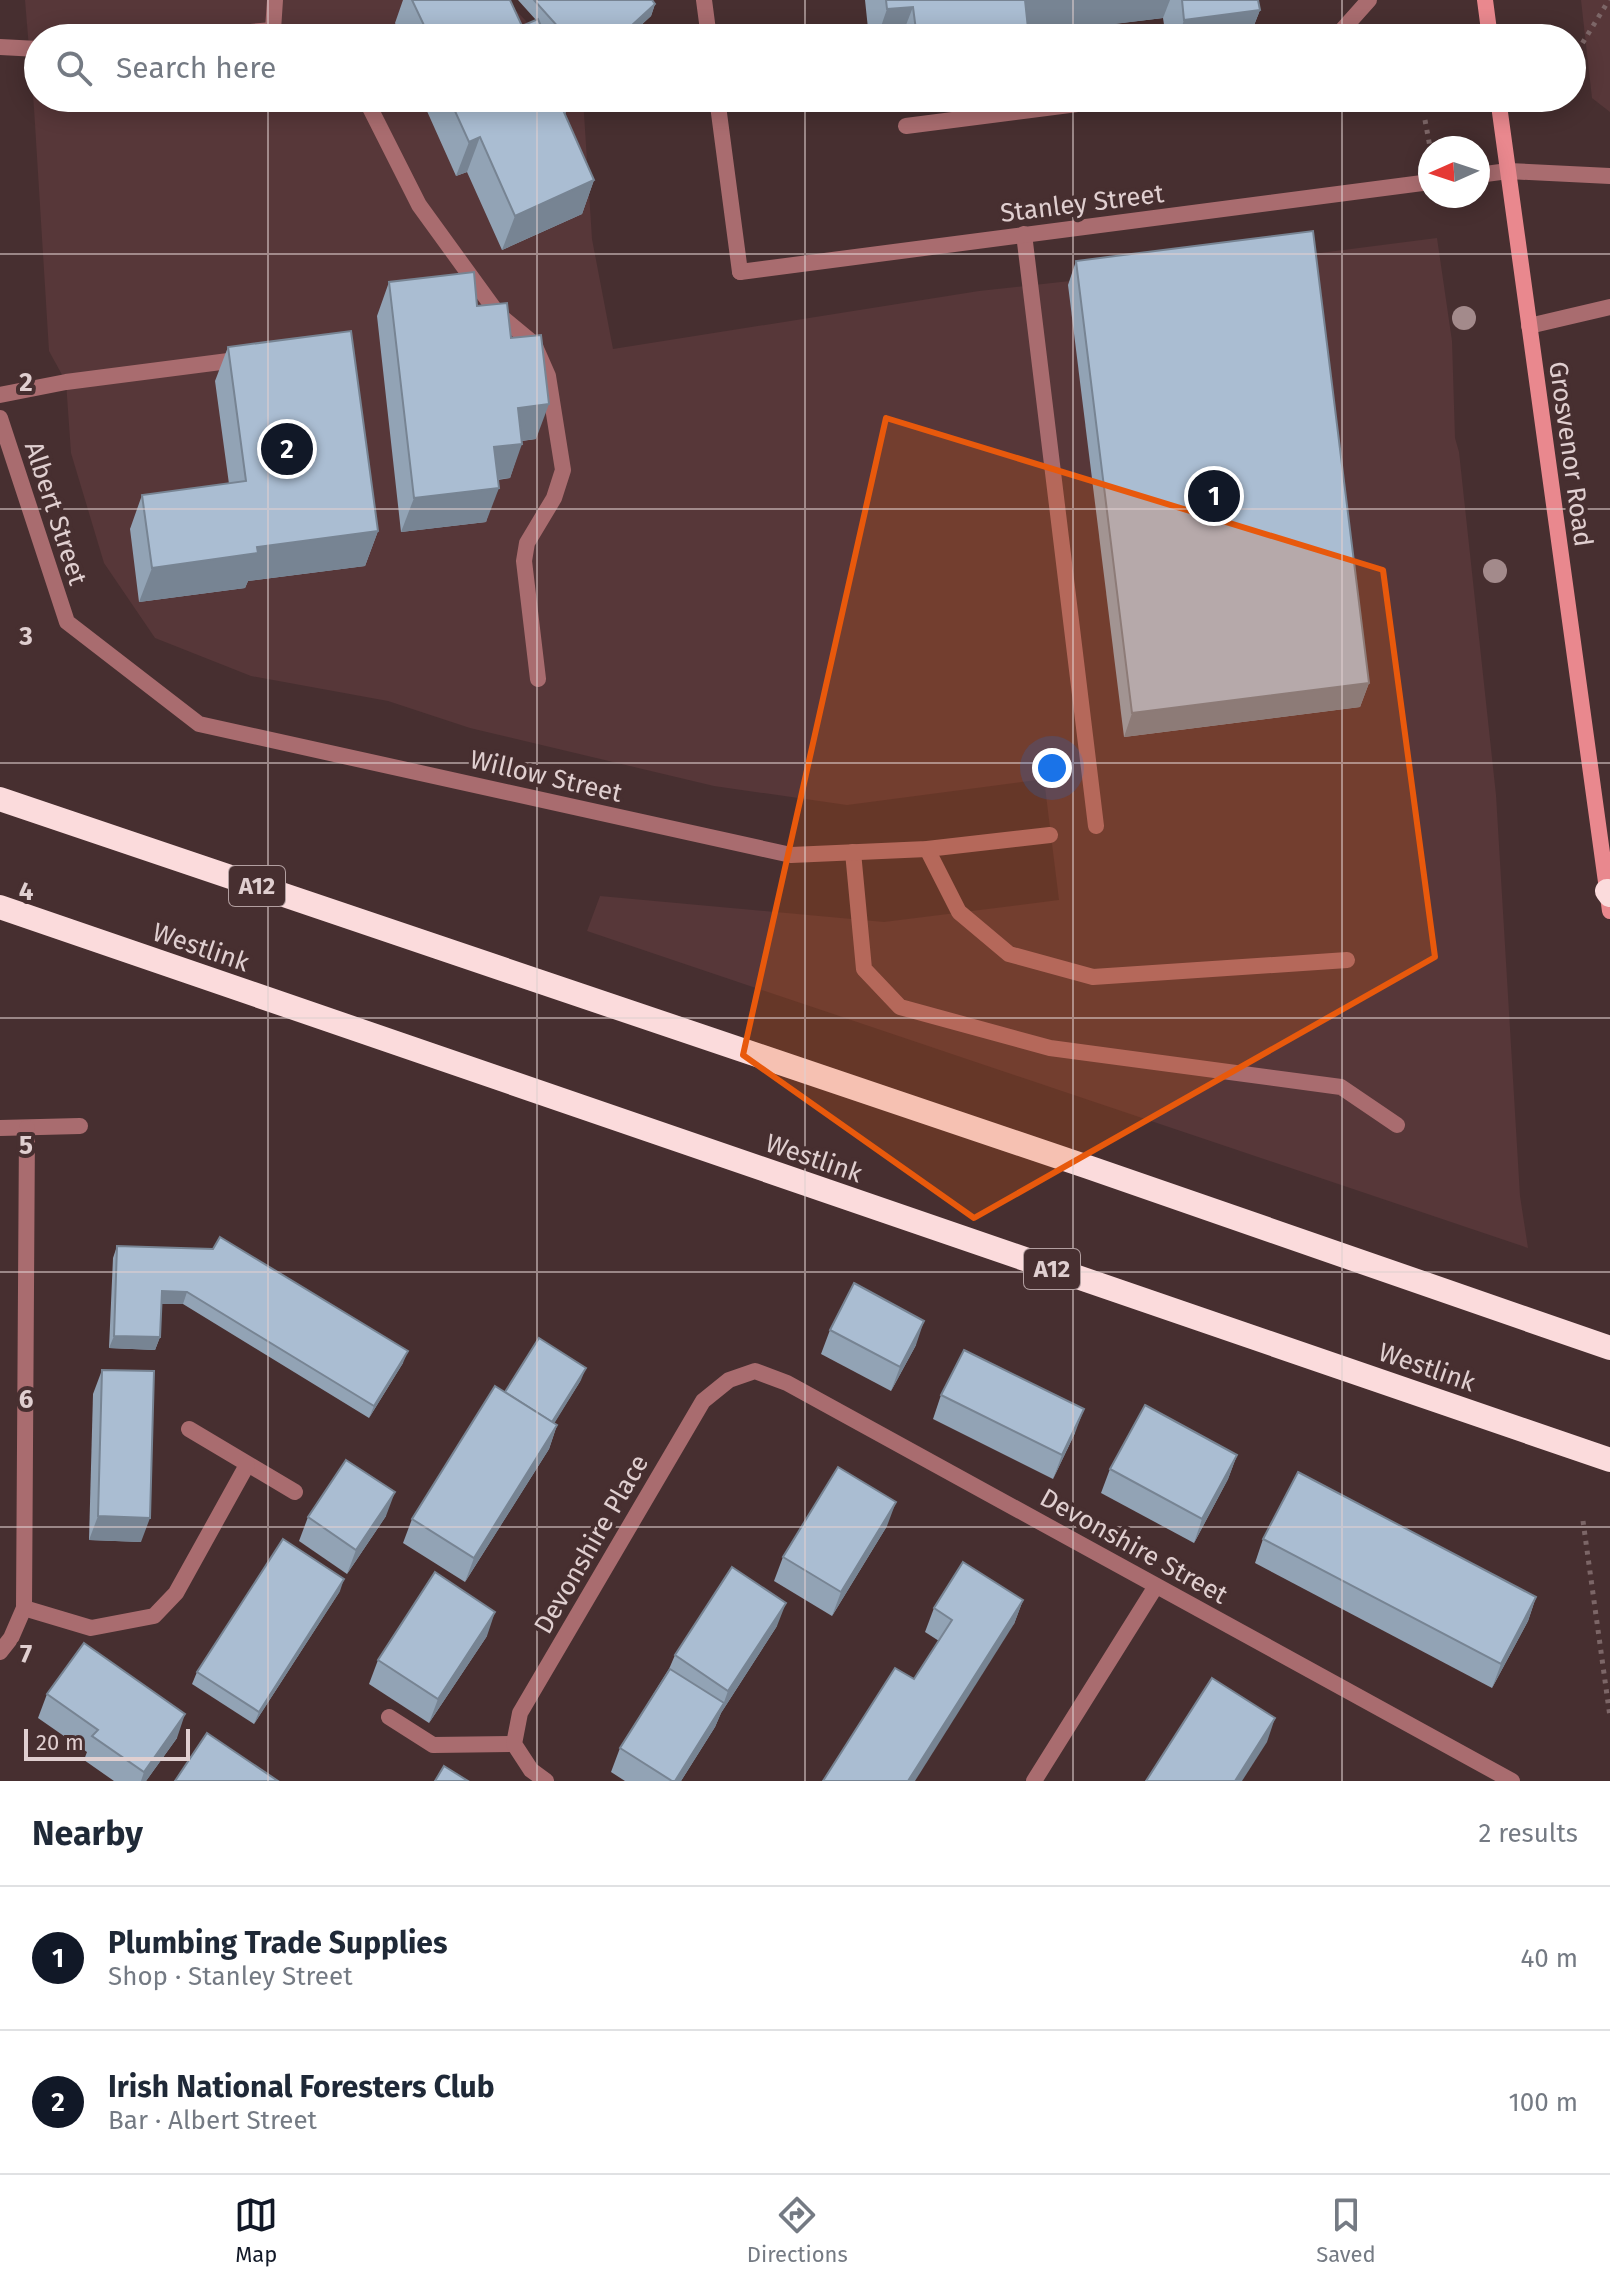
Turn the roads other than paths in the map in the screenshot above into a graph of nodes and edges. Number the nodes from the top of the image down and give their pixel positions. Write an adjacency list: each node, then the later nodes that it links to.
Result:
1 (275, 0): 5 (street)
2 (704, 0): 6 (street)
3 (1369, 0): 7 (street)
4 (1485, 0): 8 (main road)
5 (273, 24)
6 (707, 24)
7 (1348, 24)
8 (1488, 24)
9 (0, 47): 10 (street)
10 (24, 48)
11 (372, 112): 27 (street)
12 (719, 112): 20 (street, Stanley Street)
13 (1015, 112): 15 (street)
14 (1500, 112): 16 (main road, Grosvenor Road)
15 (906, 126)
16 (1508, 171): 17 (street); 18 (street); 22 (main road, Grosvenor Road)
17 (1490, 173)
18 (1610, 176)
19 (1418, 184): 20 (street, Stanley Street)
20 (1024, 234): 29 (street)
21 (1610, 307): 22 (street)
22 (1529, 326): 33 (main road, Grosvenor Road)
23 (254, 357): 24 (street)
24 (0, 395)
25 (0, 418): 26 (street, Albert Street)
26 (67, 622): 32 (street, Willow Street)
27 (538, 679)
28 (0, 799): 40 (highway, A12)
29 (1096, 826)
30 (1050, 835): 31 (street, Willow Street)
31 (927, 849): 32 (street, Willow Street); 35 (street)
32 (853, 852): 36 (street)
33 (1609, 899)
34 (0, 907): 43 (highway, Westlink / A12)
35 (1347, 960)
36 (1397, 1125)
37 (80, 1126): 39 (street)
38 (0, 1128): 39 (street)
39 (27, 1128): 47 (street)
40 (1610, 1348)
41 (729, 1380): 46 (street, Devonshire Street); 50 (street, Devonshire Place)
42 (189, 1429): 44 (street)
43 (1610, 1460)
44 (247, 1465): 45 (street); 47 (street)
45 (295, 1492)
46 (1156, 1586): 52 (street); 53 (street, Devonshire Street)
47 (24, 1608): 48 (street)
48 (0, 1652)
49 (389, 1717): 50 (street)
50 (514, 1744): 51 (street)
51 (546, 1781)
52 (1034, 1781)
53 (1512, 1781)

